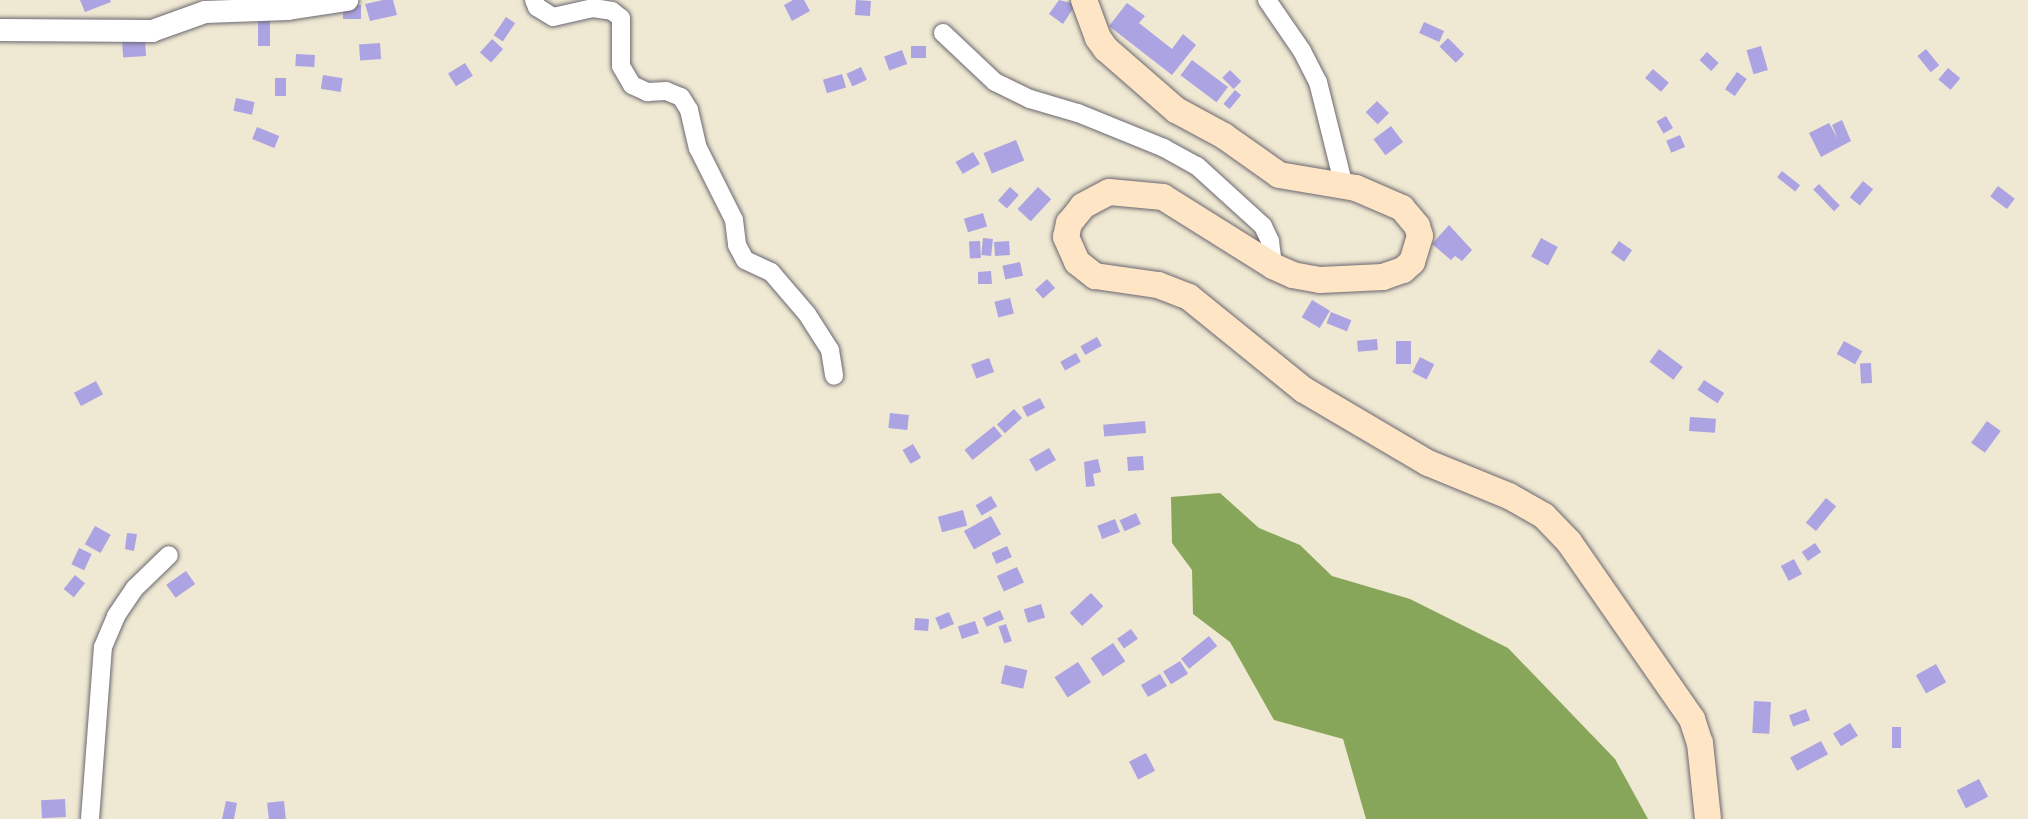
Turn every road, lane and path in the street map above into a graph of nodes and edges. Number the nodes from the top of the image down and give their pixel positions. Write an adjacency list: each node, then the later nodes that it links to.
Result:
1 (347, 0): 5 (street)
2 (534, 0): 9 (street)
3 (1084, 0): 7 (main road)
4 (1267, 0): 7 (street)
5 (0, 30)
6 (943, 33): 8 (street)
7 (1344, 186): 8 (main road)
8 (1273, 266): 12 (main road)
9 (834, 376)
10 (169, 555): 11 (street)
11 (90, 819)
12 (1708, 819)

